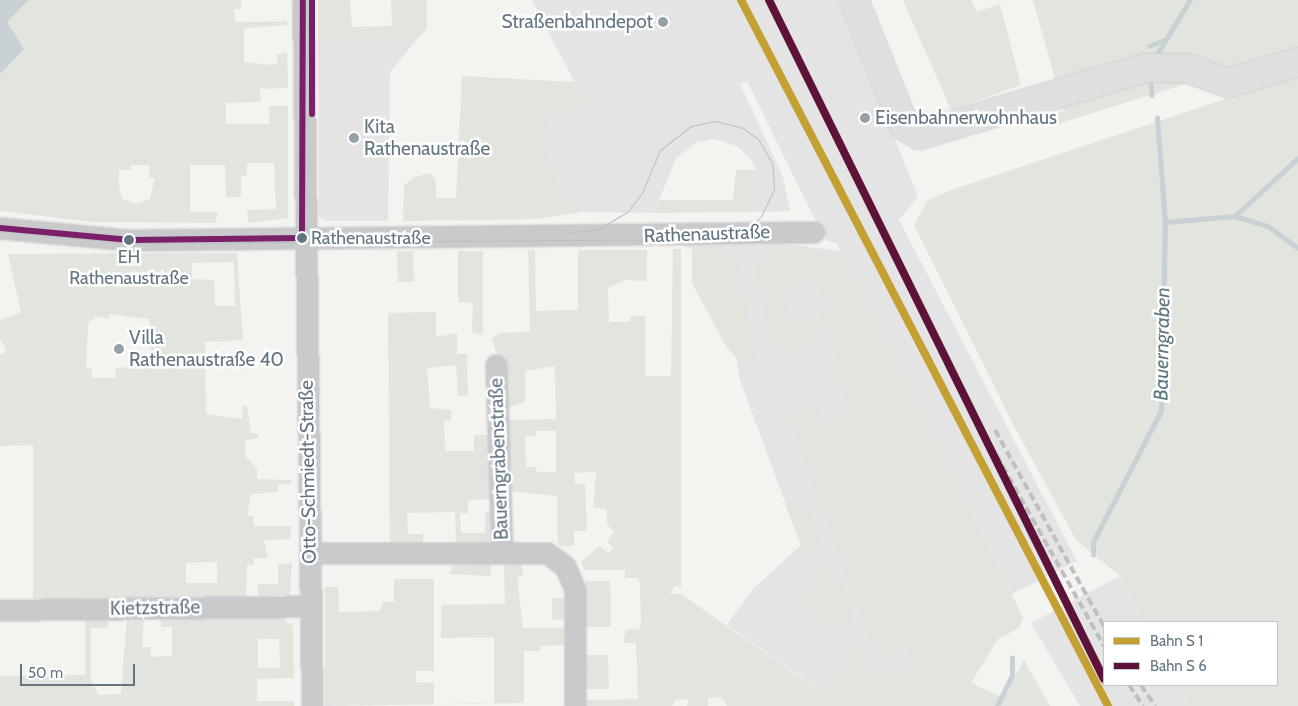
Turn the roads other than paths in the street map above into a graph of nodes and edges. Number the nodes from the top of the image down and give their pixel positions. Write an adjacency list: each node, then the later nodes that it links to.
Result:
1 (303, 0): 6 (street, Otto-Schmiedt-Straße)
2 (854, 0): 3 (main road)
3 (1298, 62)
4 (0, 228): 6 (street, Rathenaustraße)
5 (814, 232): 6 (street, Rathenaustraße)
6 (302, 238): 8 (street, Otto-Schmiedt-Straße)
7 (496, 365): 9 (street, Bauerngrabenstraße)
8 (310, 553): 9 (street, Bauerngrabenstraße); 10 (street, Otto-Schmiedt-Straße)
9 (502, 553): 13 (street, Bauerngrabenstraße)
10 (311, 606): 11 (street, Kietzstraße); 12 (street, Otto-Schmiedt-Straße)
11 (0, 610)
12 (312, 706)
13 (575, 706)

